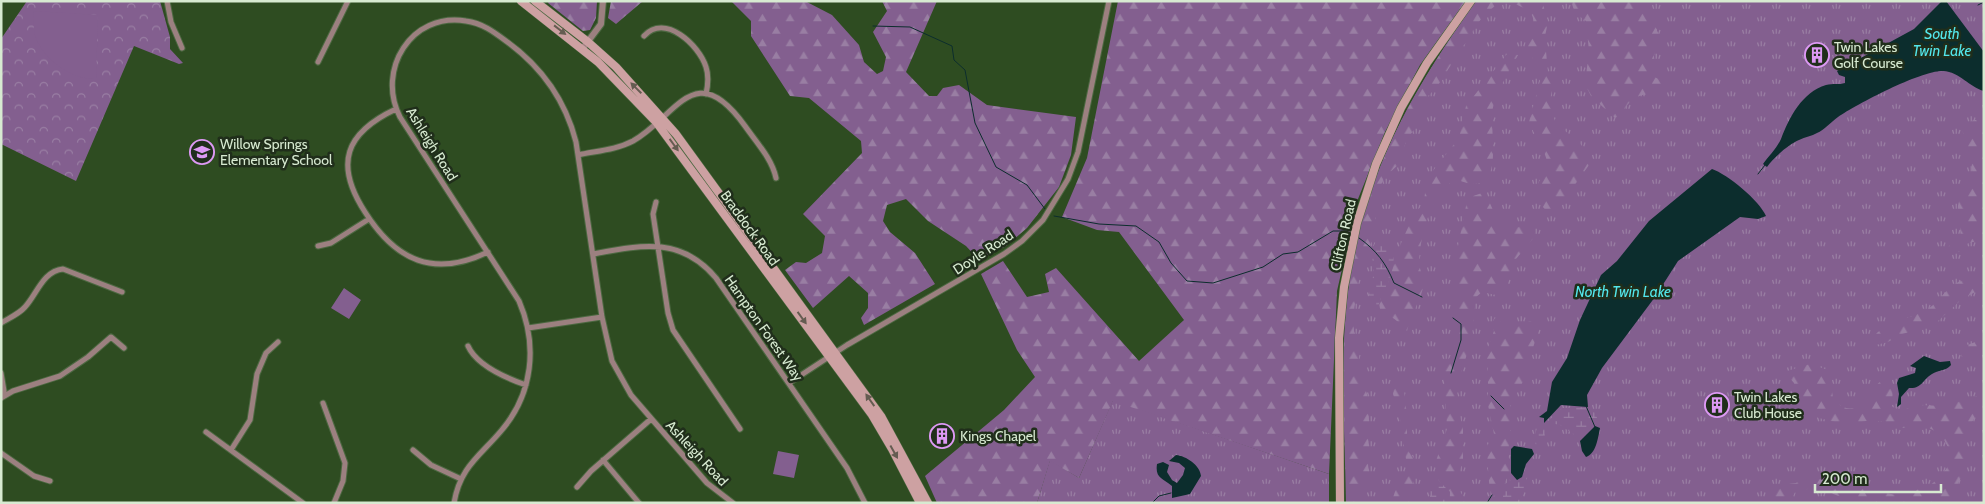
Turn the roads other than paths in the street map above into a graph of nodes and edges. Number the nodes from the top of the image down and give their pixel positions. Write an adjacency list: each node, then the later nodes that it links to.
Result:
1 (167, 1): 10 (street)
2 (348, 1): 11 (street)
3 (521, 1): 9 (main road, Braddock Road, one-way to 9)
4 (535, 1): 9 (main road, Braddock Road)
5 (603, 1): 9 (street)
6 (1109, 1): 30 (street, Doyle Road)
7 (1471, 1): 55 (main road, Clifton Road)
8 (644, 36): 12 (street)
9 (585, 45): 14 (main road, Braddock Road)
10 (182, 48)
11 (318, 62)
12 (706, 94): 14 (street); 16 (street)
13 (396, 109): 15 (street, Ashleigh Road); 18 (street); 21 (street, Ashleigh Road)
14 (659, 119): 15 (street); 30 (main road, Braddock Road)
15 (578, 155): 22 (street, Ashleigh Road)
16 (776, 178)
17 (656, 202): 20 (street)
18 (369, 219): 19 (street); 21 (street)
19 (318, 246)
20 (657, 246): 22 (street, Hampton Forest Way); 32 (street, Hampton Forest Way); 37 (street)
21 (488, 252): 26 (street, Ashleigh Road)
22 (593, 254): 24 (street, Ashleigh Road)
23 (122, 292): 25 (street)
24 (602, 317): 26 (street); 36 (street, Ashleigh Road)
25 (1, 323)
26 (528, 328): 33 (street, Ashleigh Road)
27 (278, 342): 39 (street)
28 (468, 346): 33 (street)
29 (124, 348): 34 (street)
30 (832, 354): 32 (street, Doyle Road); 53 (main road, Braddock Road, one-way to 53); 54 (main road, Braddock Road, one-way to 30)
31 (1, 373): 34 (street)
32 (788, 383): 46 (street, Hampton Forest Way)
33 (526, 385): 43 (street, Ashleigh Road)
34 (1, 397)
35 (323, 403): 48 (street)
36 (651, 419): 42 (street); 51 (street, Ashleigh Road)
37 (740, 429)
38 (206, 432): 39 (street)
39 (231, 450): 47 (street)
40 (413, 450): 43 (street)
41 (1, 453): 44 (street)
42 (603, 460): 45 (street); 50 (street)
43 (461, 479): 49 (street, Ashleigh Road)
44 (50, 481)
45 (578, 486)
46 (864, 501): 52 (street)
47 (303, 503)
48 (334, 503)
49 (454, 503)
50 (639, 503)
51 (733, 503)
52 (856, 503)
53 (920, 503)
54 (928, 503)
55 (1340, 503)

